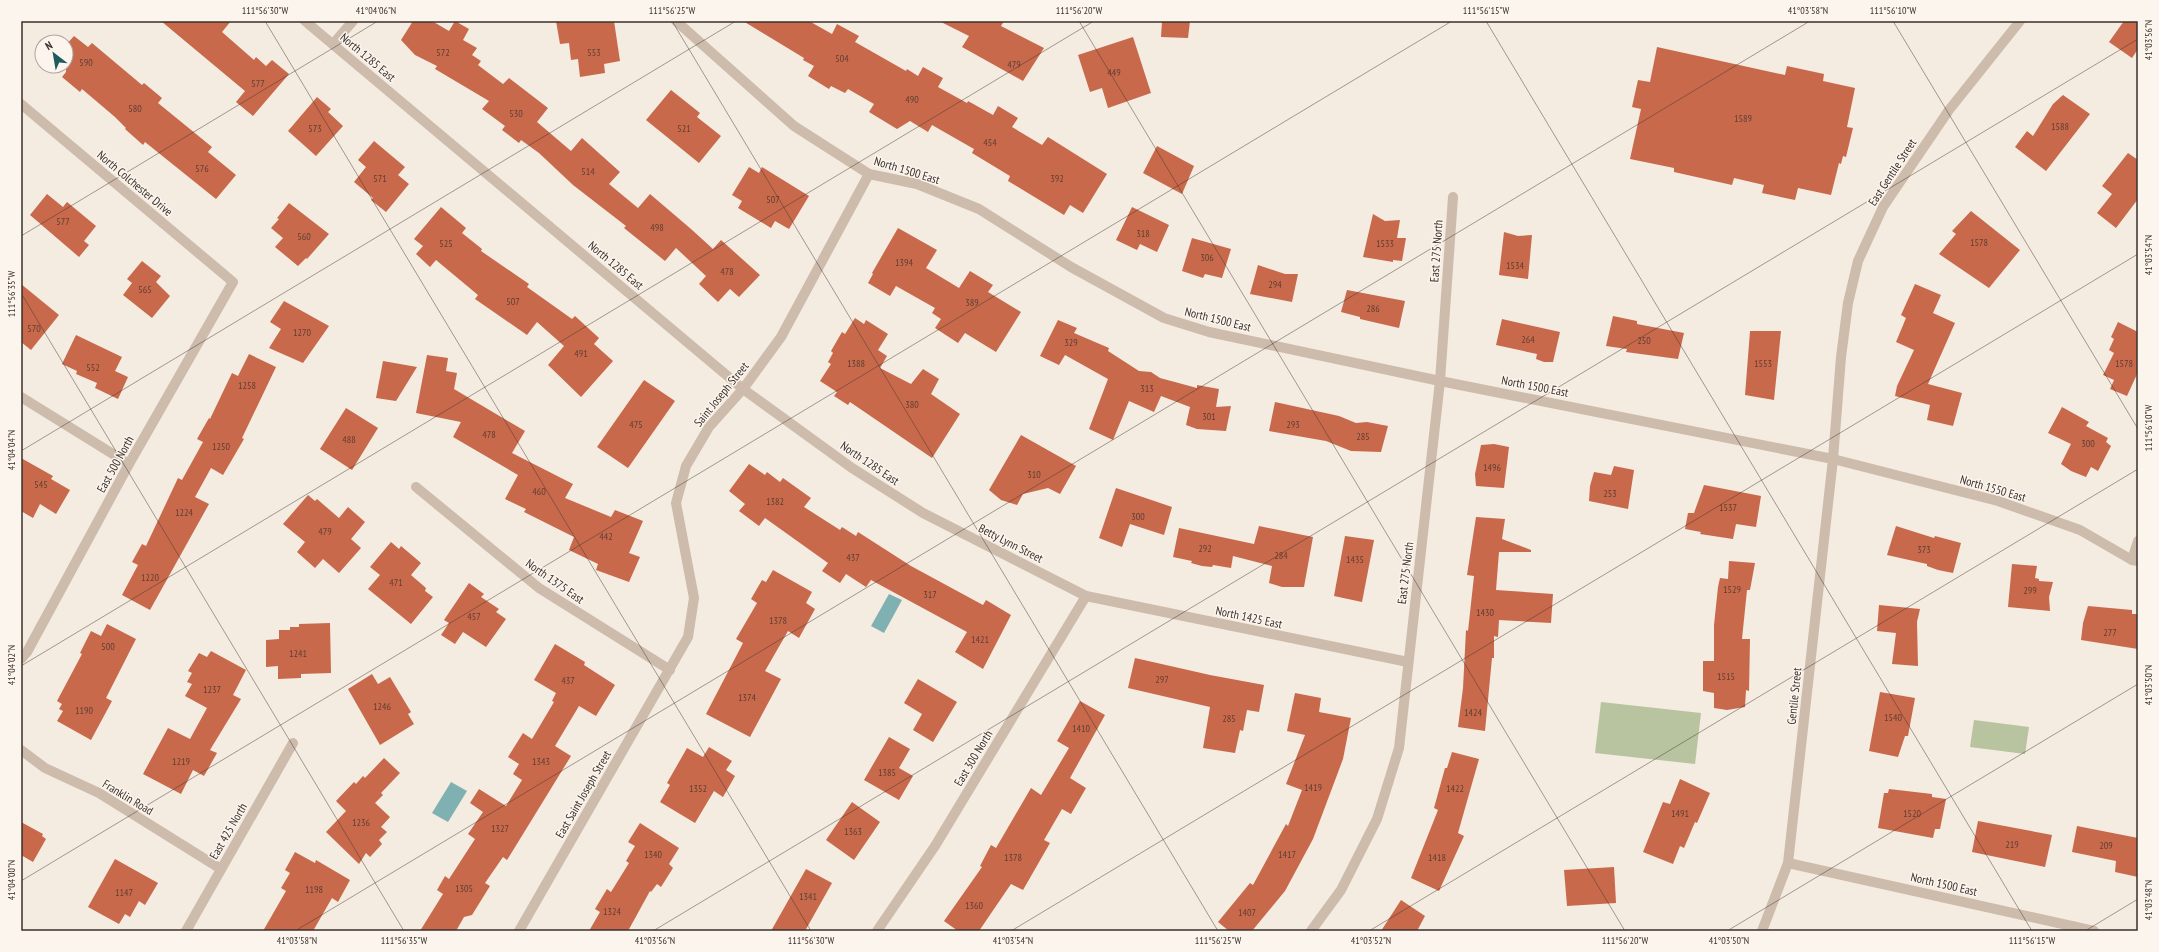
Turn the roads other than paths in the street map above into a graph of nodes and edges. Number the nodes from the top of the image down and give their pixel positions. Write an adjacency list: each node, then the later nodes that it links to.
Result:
1 (305, 21): 5 (street, North 1285 East)
2 (353, 21): 5 (street)
3 (676, 21): 7 (street, North 1500 East)
4 (2020, 21): 13 (street, East Gentile Street)
5 (333, 44): 11 (street, North 1285 East)
6 (21, 104): 9 (street, North Colchester Drive)
7 (870, 174): 10 (street, North 1500 East); 11 (street, Saint Joseph Street)
8 (1453, 197): 10 (street, East 275 North)
9 (233, 282): 14 (street, East 500 North)
10 (1440, 381): 13 (street, North 1500 East); 21 (street, East 275 North)
11 (743, 389): 16 (street, North 1285 East); 22 (street, Saint Joseph Street)
12 (21, 397): 14 (street)
13 (1833, 459): 18 (street, North 1550 East); 25 (street, Gentile Street)
14 (129, 464): 20 (street, East 500 North)
15 (416, 487): 22 (street, North 1375 East)
16 (923, 513): 19 (street, Betty Lynn Street)
17 (2138, 541): 18 (street)
18 (2135, 560)
19 (1086, 596): 21 (street, North 1425 East); 29 (street, East 300 North)
20 (21, 659)
21 (1408, 662): 30 (street, East 275 North)
22 (670, 670): 28 (street, East Saint Joseph Street)
23 (293, 743): 26 (street, East 425 North)
24 (21, 750): 26 (street, Franklin Road)
25 (1788, 863): 31 (street, Gentile Street); 32 (street, North 1500 East)
26 (222, 869): 27 (street, East 425 North)
27 (186, 931)
28 (519, 931)
29 (877, 931)
30 (1311, 931)
31 (1762, 931)
32 (2094, 931)

